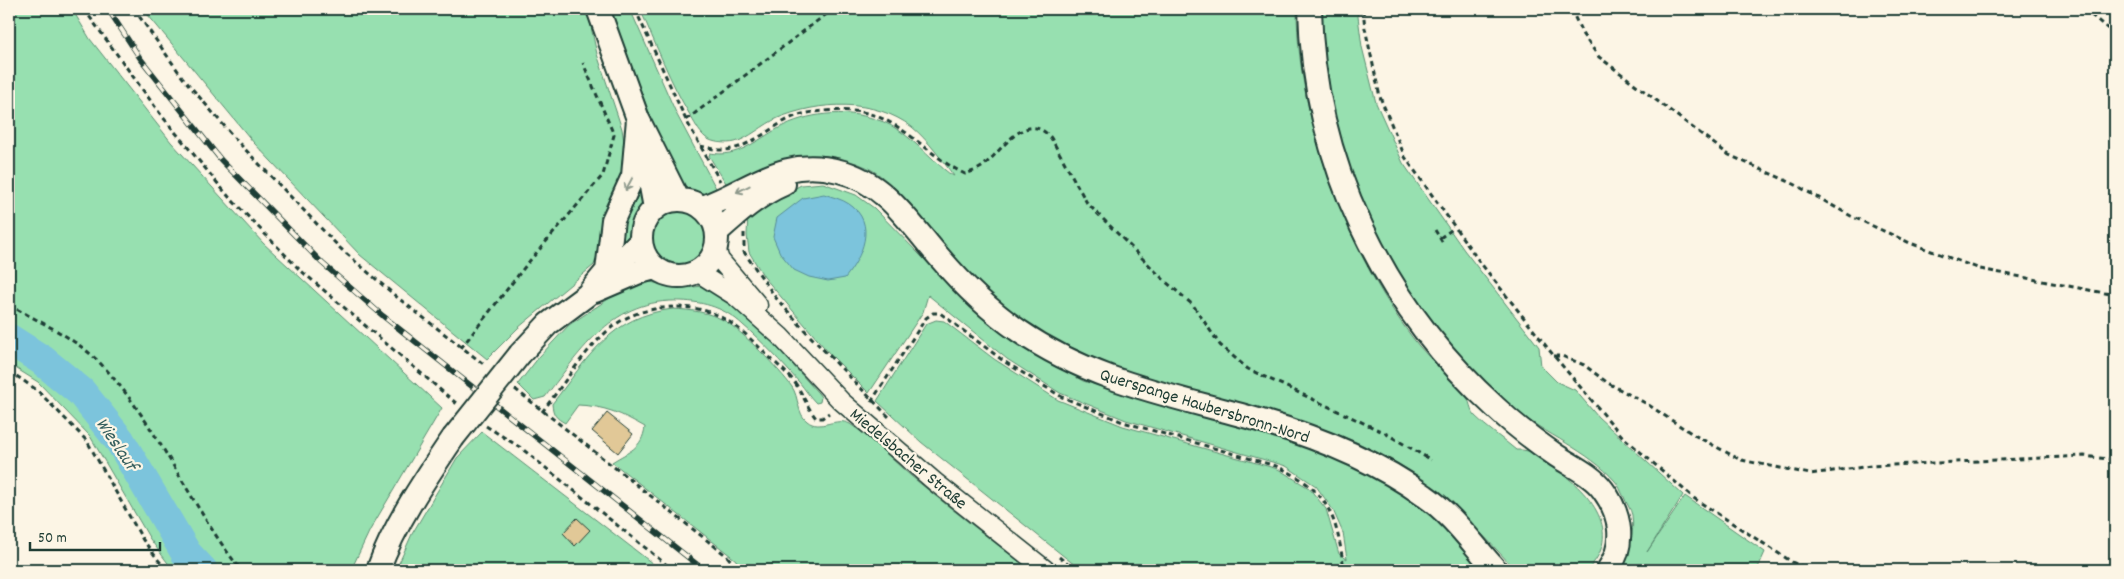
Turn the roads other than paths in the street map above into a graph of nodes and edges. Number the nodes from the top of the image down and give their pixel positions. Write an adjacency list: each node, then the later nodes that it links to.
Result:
1 (598, 9): 3 (main road)
2 (1310, 9): 18 (main road)
3 (638, 119): 5 (main road); 6 (main road); 11 (main road, one-way to 11)
4 (822, 168): 7 (main road, Querspange Haubersbronn-Nord, one-way to 7); 8 (main road); 17 (main road, Querspange Haubersbronn-Nord)
5 (678, 199): 6 (main road); 7 (main road)
6 (654, 208): 9 (main road)
7 (703, 208): 8 (main road)
8 (717, 241): 12 (main road); 14 (street)
9 (640, 242): 10 (main road); 11 (main road)
10 (655, 268): 12 (main road); 13 (main road)
11 (607, 271): 13 (main road)
12 (697, 272): 14 (street)
13 (587, 295): 15 (main road, bridge)
14 (780, 336): 16 (street, Miedelsbacher Straße)
15 (378, 570)
16 (1046, 570)
17 (1496, 570)
18 (1608, 570)

